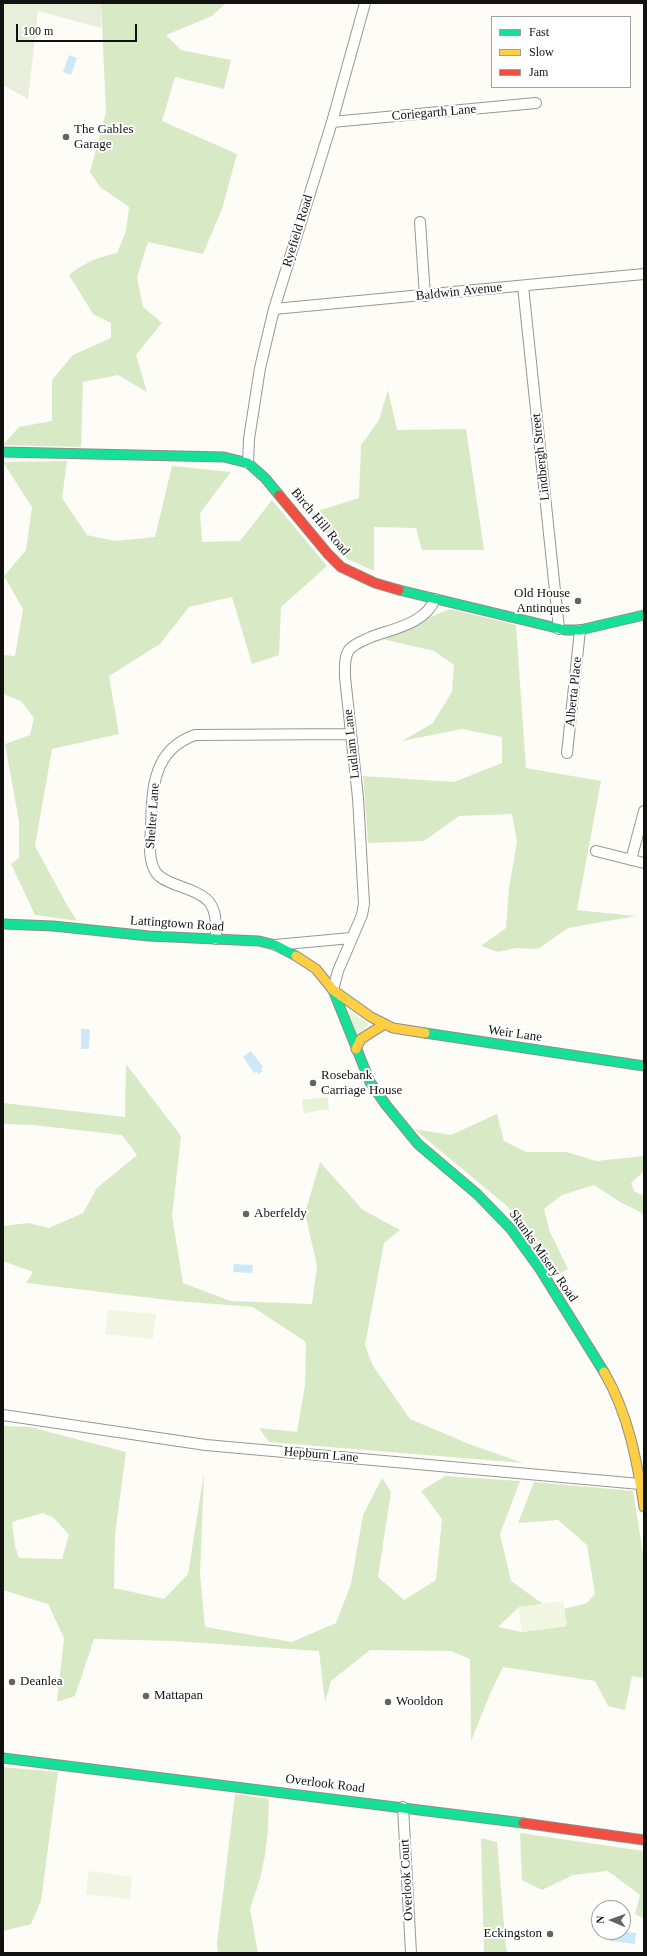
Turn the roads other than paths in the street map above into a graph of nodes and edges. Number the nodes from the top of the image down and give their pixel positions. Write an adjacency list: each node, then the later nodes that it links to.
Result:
1 (365, 3): 3 (street, Ryefield Road)
2 (536, 103): 3 (street, Coriegarth Lane)
3 (332, 122): 8 (street, Ryefield Road)
4 (420, 222): 7 (street)
5 (644, 274): 6 (street, Baldwin Avenue)
6 (523, 286): 7 (street, Baldwin Avenue); 13 (street, Lindbergh Street)
7 (425, 296): 8 (street, Baldwin Avenue)
8 (274, 309): 10 (street, Ryefield Road)
9 (3, 452): 10 (street)
10 (248, 463): 11 (street, Birch Hill Road)
11 (435, 599): 13 (street, Birch Hill Road); 15 (street, Ludlam Lane)
12 (644, 615): 14 (street, Birch Hill Road)
13 (559, 629): 14 (street, Birch Hill Road)
14 (580, 630): 16 (street, Alberta Place)
15 (351, 734): 22 (street, Ludlam Lane); 23 (street, Shelter Lane)
16 (567, 752)
17 (644, 811): 19 (street)
18 (596, 851): 19 (street)
19 (631, 860): 20 (street)
20 (644, 863)
21 (3, 924): 23 (street, Lattingtown Road)
22 (351, 938): 24 (street); 25 (street, Ludlam Lane)
23 (216, 940): 24 (street, Lattingtown Road)
24 (275, 945): 25 (street, Lattingtown Road)
25 (333, 990): 26 (street, Weir Lane); 27 (street, Skunks Misery Road)
26 (382, 1024): 27 (street); 28 (street, Weir Lane)
27 (356, 1048): 30 (street, Skunks Misery Road)
28 (644, 1066)
29 (3, 1415): 30 (street, Hepburn Lane)
30 (640, 1484): 31 (street, Skunks Misery Road)
31 (644, 1507)
32 (3, 1758): 33 (street, Overlook Road)
33 (403, 1807): 34 (street, Overlook Road); 35 (street, Overlook Court)
34 (644, 1840)
35 (411, 1953)

